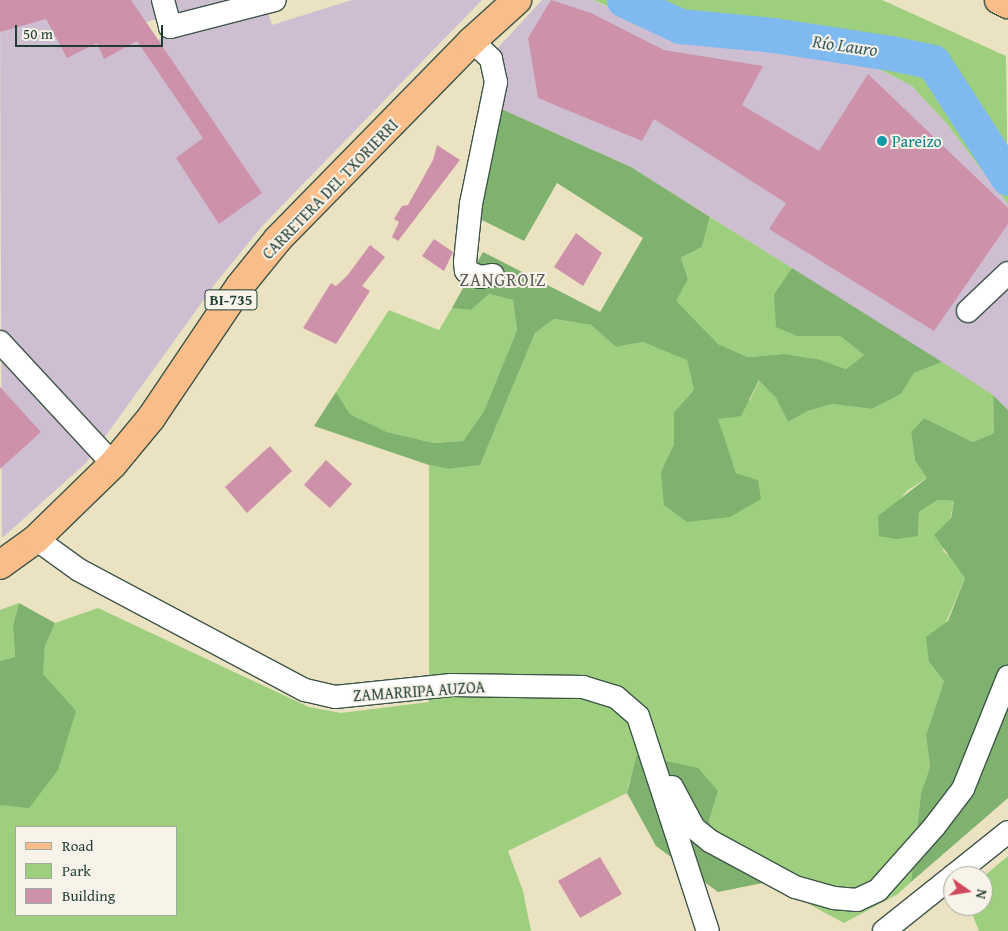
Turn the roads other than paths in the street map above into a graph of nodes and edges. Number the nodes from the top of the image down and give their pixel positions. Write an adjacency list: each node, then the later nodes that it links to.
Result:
1 (162, 0): 2 (street)
2 (275, 0)
3 (500, 0): 5 (main road, BI-735)
4 (518, 0): 5 (main road, BI-735)
5 (472, 42): 7 (street); 10 (main road, CARRETERA DEL TXORIERRI / BI-735)
6 (1008, 273): 8 (street)
7 (493, 275)
8 (968, 311)
9 (0, 342): 10 (street)
10 (113, 464): 11 (main road, CARRETERA DEL TXORIERRI / BI-735)
11 (36, 538): 12 (main road, CARRETERA DEL TXORIERRI / BI-735); 14 (street, ZAMARRIPA AUZOA)
12 (0, 566)
13 (1008, 677): 14 (street)
14 (649, 749): 18 (street, ZAMARRIPA AUZOA)
15 (1008, 832): 16 (street)
16 (966, 866)
17 (943, 884): 19 (street)
18 (708, 931)
19 (884, 931)

